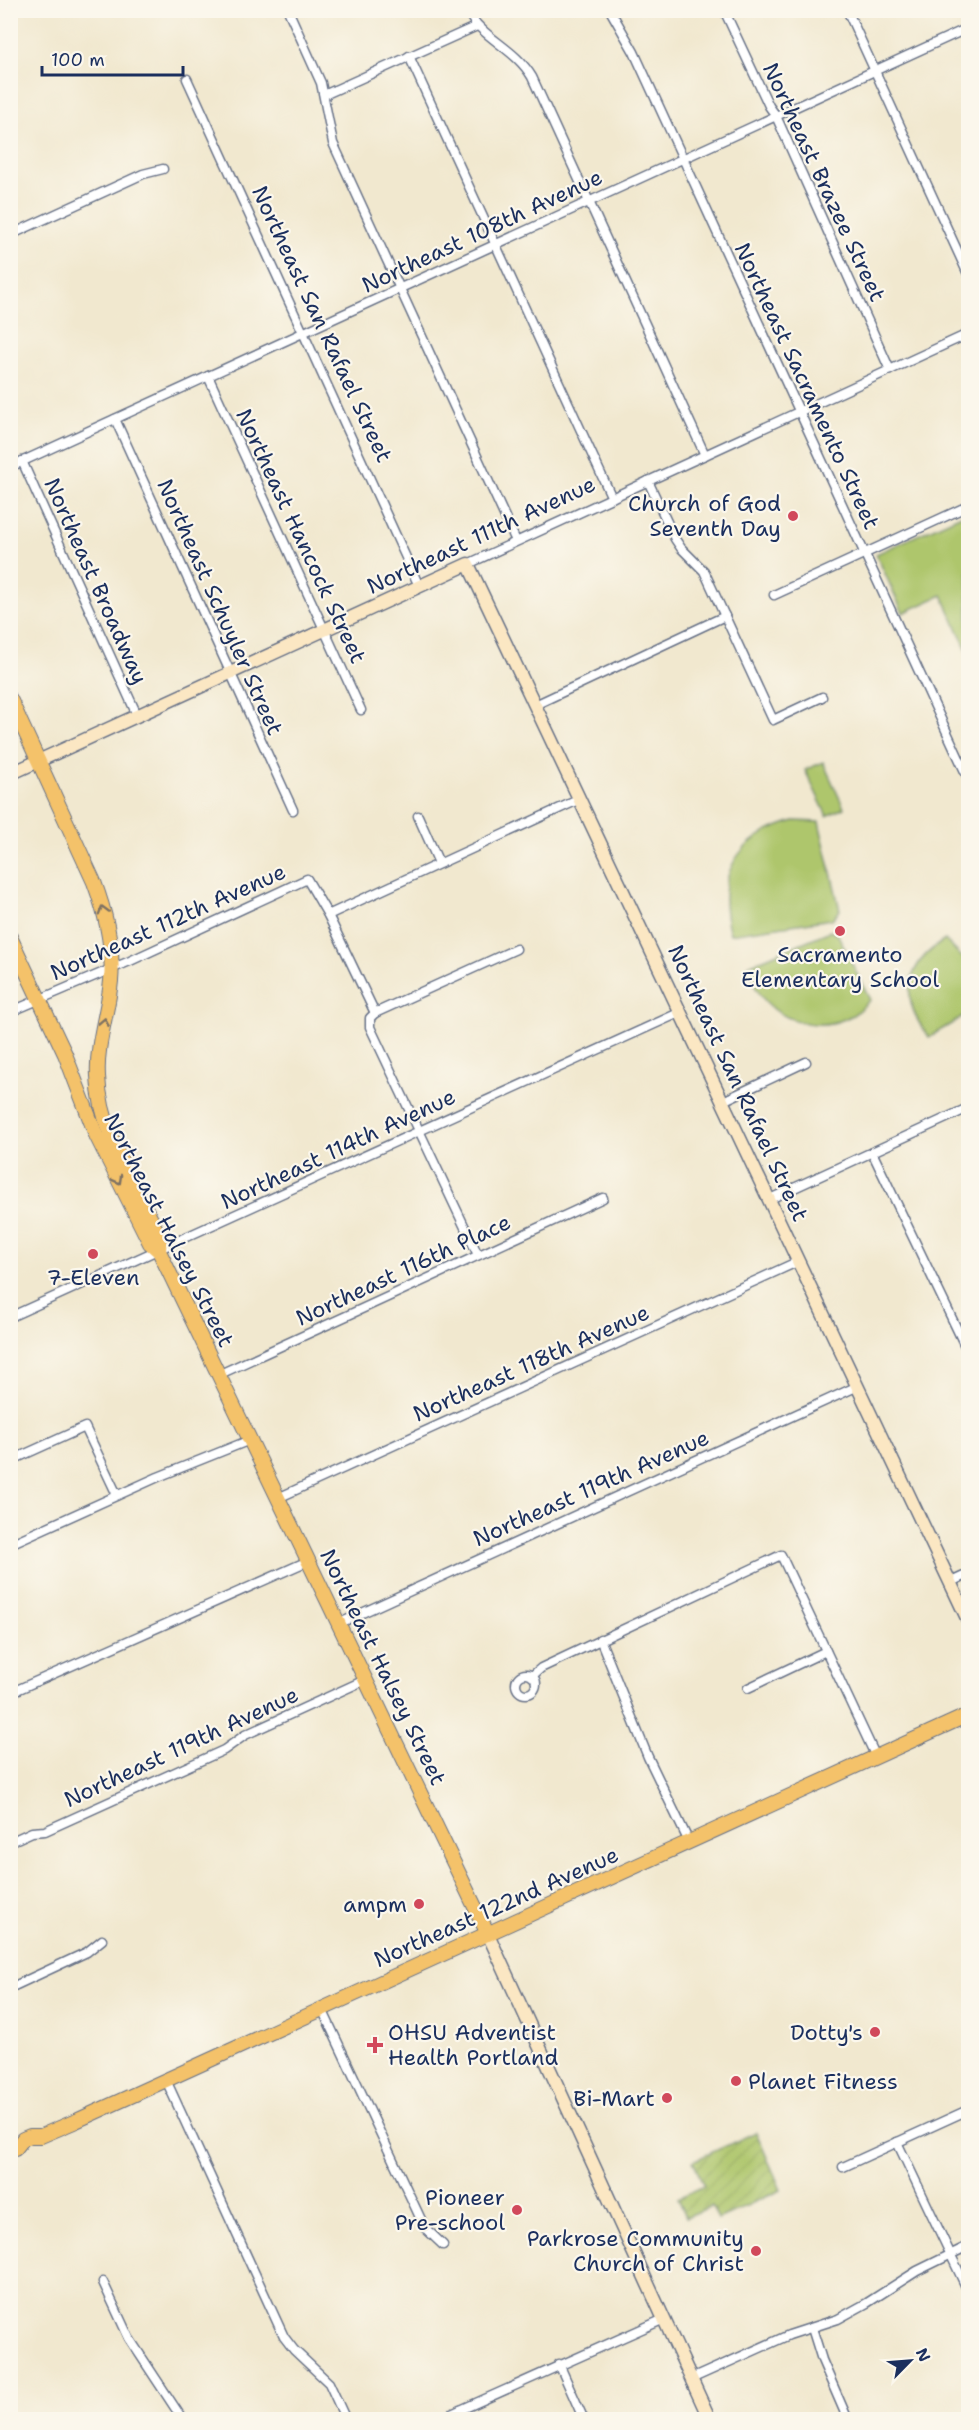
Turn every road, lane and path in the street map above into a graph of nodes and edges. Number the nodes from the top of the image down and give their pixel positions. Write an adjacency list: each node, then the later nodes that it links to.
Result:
1 (288, 10): 11 (street)
2 (466, 10): 6 (street)
3 (610, 10): 13 (street, Northeast Sacramento Street)
4 (724, 10): 12 (street, Northeast Brazee Street)
5 (846, 10): 9 (street)
6 (477, 26): 8 (street); 15 (street)
7 (969, 28): 9 (street, Northeast 108th Avenue)
8 (409, 56): 11 (street); 17 (street)
9 (873, 71): 12 (street, Northeast 108th Avenue); 18 (street)
10 (187, 79): 20 (street, Northeast San Rafael Street)
11 (324, 95): 19 (street)
12 (776, 116): 13 (street, Northeast 108th Avenue); 22 (street, Northeast Brazee Street)
13 (683, 159): 15 (street, Northeast 108th Avenue); 24 (street, Northeast Sacramento Street)
14 (163, 169): 16 (street)
15 (589, 202): 17 (street, Northeast 108th Avenue); 26 (street)
16 (10, 235)
17 (496, 244): 19 (street, Northeast 108th Avenue); 30 (street)
18 (969, 274)
19 (400, 288): 20 (street, Northeast 108th Avenue); 32 (street)
20 (303, 333): 23 (street, Northeast 108th Avenue); 35 (street, Northeast San Rafael Street)
21 (969, 334): 22 (street, Northeast 111th Avenue)
22 (890, 370): 24 (street, Northeast 111th Avenue)
23 (208, 376): 25 (street, Northeast 108th Avenue); 38 (street, Northeast Hancock Street)
24 (799, 412): 26 (street, Northeast 111th Avenue); 33 (street, Northeast Sacramento Street)
25 (115, 419): 27 (street, Northeast 108th Avenue); 39 (street, Northeast Schuyler Street)
26 (705, 455): 29 (street, Northeast 111th Avenue)
27 (22, 461): 28 (street, Northeast 108th Avenue); 44 (street, Northeast Broadway)
28 (10, 467)
29 (648, 481): 30 (street, Northeast 111th Avenue); 37 (street)
30 (612, 498): 32 (street, Northeast 111th Avenue)
31 (969, 506): 33 (street)
32 (516, 542): 34 (street, Northeast 111th Avenue)
33 (864, 554): 36 (street); 47 (street, Northeast Sacramento Street)
34 (468, 564): 35 (street, Northeast 111th Avenue); 42 (street, Northeast San Rafael Street)
35 (419, 586): 38 (street, Northeast 111th Avenue)
36 (774, 595)
37 (725, 616): 40 (street); 42 (street)
38 (324, 630): 39 (street, Northeast 111th Avenue); 43 (street, Northeast Hancock Street)
39 (230, 673): 44 (street, Northeast 111th Avenue); 49 (street, Northeast Schuyler Street)
40 (822, 697)
41 (10, 699): 45 (main road)
42 (535, 705): 48 (street, Northeast San Rafael Street)
43 (362, 710)
44 (137, 715): 45 (street, Northeast 111th Avenue)
45 (39, 761): 46 (street, Northeast 111th Avenue); 55 (main road, one-way to 45)
46 (10, 774)
47 (969, 778)
48 (579, 799): 51 (street); 58 (street, Northeast San Rafael Street)
49 (293, 810)
50 (418, 816): 51 (street)
51 (439, 863): 52 (street)
52 (328, 915): 55 (street, Northeast 112th Avenue); 59 (street)
53 (10, 938): 56 (main road, Northeast Halsey Street)
54 (516, 949): 59 (street)
55 (112, 968): 56 (street, Northeast 112th Avenue); 67 (main road, one-way to 55)
56 (40, 1000): 57 (street, Northeast 112th Avenue); 67 (main road, Northeast Halsey Street, one-way to 67)
57 (10, 1012)
58 (681, 1012): 61 (street, Northeast San Rafael Street); 63 (street, Northeast 114th Avenue)
59 (375, 1013): 63 (street)
60 (806, 1062): 61 (street)
61 (723, 1101): 66 (street, Northeast San Rafael Street)
62 (969, 1108): 64 (street)
63 (419, 1131): 67 (street, Northeast 114th Avenue); 68 (street)
64 (872, 1152): 66 (street); 71 (street)
65 (603, 1198): 68 (street, Northeast 116th Place)
66 (770, 1199): 69 (street, Northeast San Rafael Street)
67 (159, 1251): 70 (street, Northeast 114th Avenue); 72 (main road, Northeast Halsey Street)
68 (478, 1255): 72 (street, Northeast 116th Place)
69 (799, 1261): 73 (street, Northeast San Rafael Street); 77 (street, Northeast 118th Avenue)
70 (10, 1317)
71 (969, 1352)
72 (218, 1375): 74 (main road, Northeast Halsey Street)
73 (858, 1386): 81 (street, Northeast San Rafael Street); 83 (street, Northeast 119th Avenue)
74 (250, 1440): 76 (street); 77 (main road, Northeast Halsey Street)
75 (10, 1461): 76 (street)
76 (117, 1496): 78 (street)
77 (278, 1498): 79 (main road, Northeast Halsey Street)
78 (10, 1544)
79 (308, 1561): 83 (main road, Northeast Halsey Street); 89 (street)
80 (969, 1574): 81 (street)
81 (951, 1582): 82 (street, Northeast San Rafael Street)
82 (969, 1620)
83 (338, 1624): 87 (main road, Northeast Halsey Street)
84 (600, 1639): 85 (street); 86 (street); 93 (street)
85 (826, 1651): 88 (street); 91 (street)
86 (532, 1676)
87 (365, 1680): 92 (street, Northeast 119th Avenue); 94 (main road, Northeast Halsey Street)
88 (748, 1688)
89 (10, 1693)
90 (969, 1715): 91 (main road, Northeast 122nd Avenue)
91 (876, 1757): 93 (main road, Northeast 122nd Avenue)
92 (10, 1842)
93 (689, 1842): 94 (main road, Northeast 122nd Avenue)
94 (488, 1934): 97 (main road, Northeast 122nd Avenue); 108 (street, Northeast Halsey Street)
95 (102, 1940): 96 (street)
96 (10, 1988)
97 (322, 2009): 98 (main road, Northeast 122nd Avenue); 103 (street)
98 (166, 2080): 101 (main road, Northeast 122nd Avenue); 114 (street)
99 (969, 2110): 100 (street)
100 (897, 2142): 102 (street); 105 (street)
101 (12, 2146)
102 (843, 2167)
103 (443, 2245)
104 (969, 2246): 105 (street)
105 (950, 2254): 107 (street); 109 (street)
106 (103, 2282): 113 (street)
107 (969, 2291)
108 (664, 2319): 110 (street); 111 (street, Northeast Halsey Street)
109 (812, 2328): 111 (street); 119 (street)
110 (560, 2364): 112 (street); 117 (street)
111 (691, 2379): 118 (street, Northeast Halsey Street)
112 (460, 2409): 115 (street); 116 (street)
113 (183, 2420)
114 (346, 2420)
115 (438, 2420)
116 (465, 2420)
117 (584, 2420)
118 (710, 2420)
119 (848, 2420)

